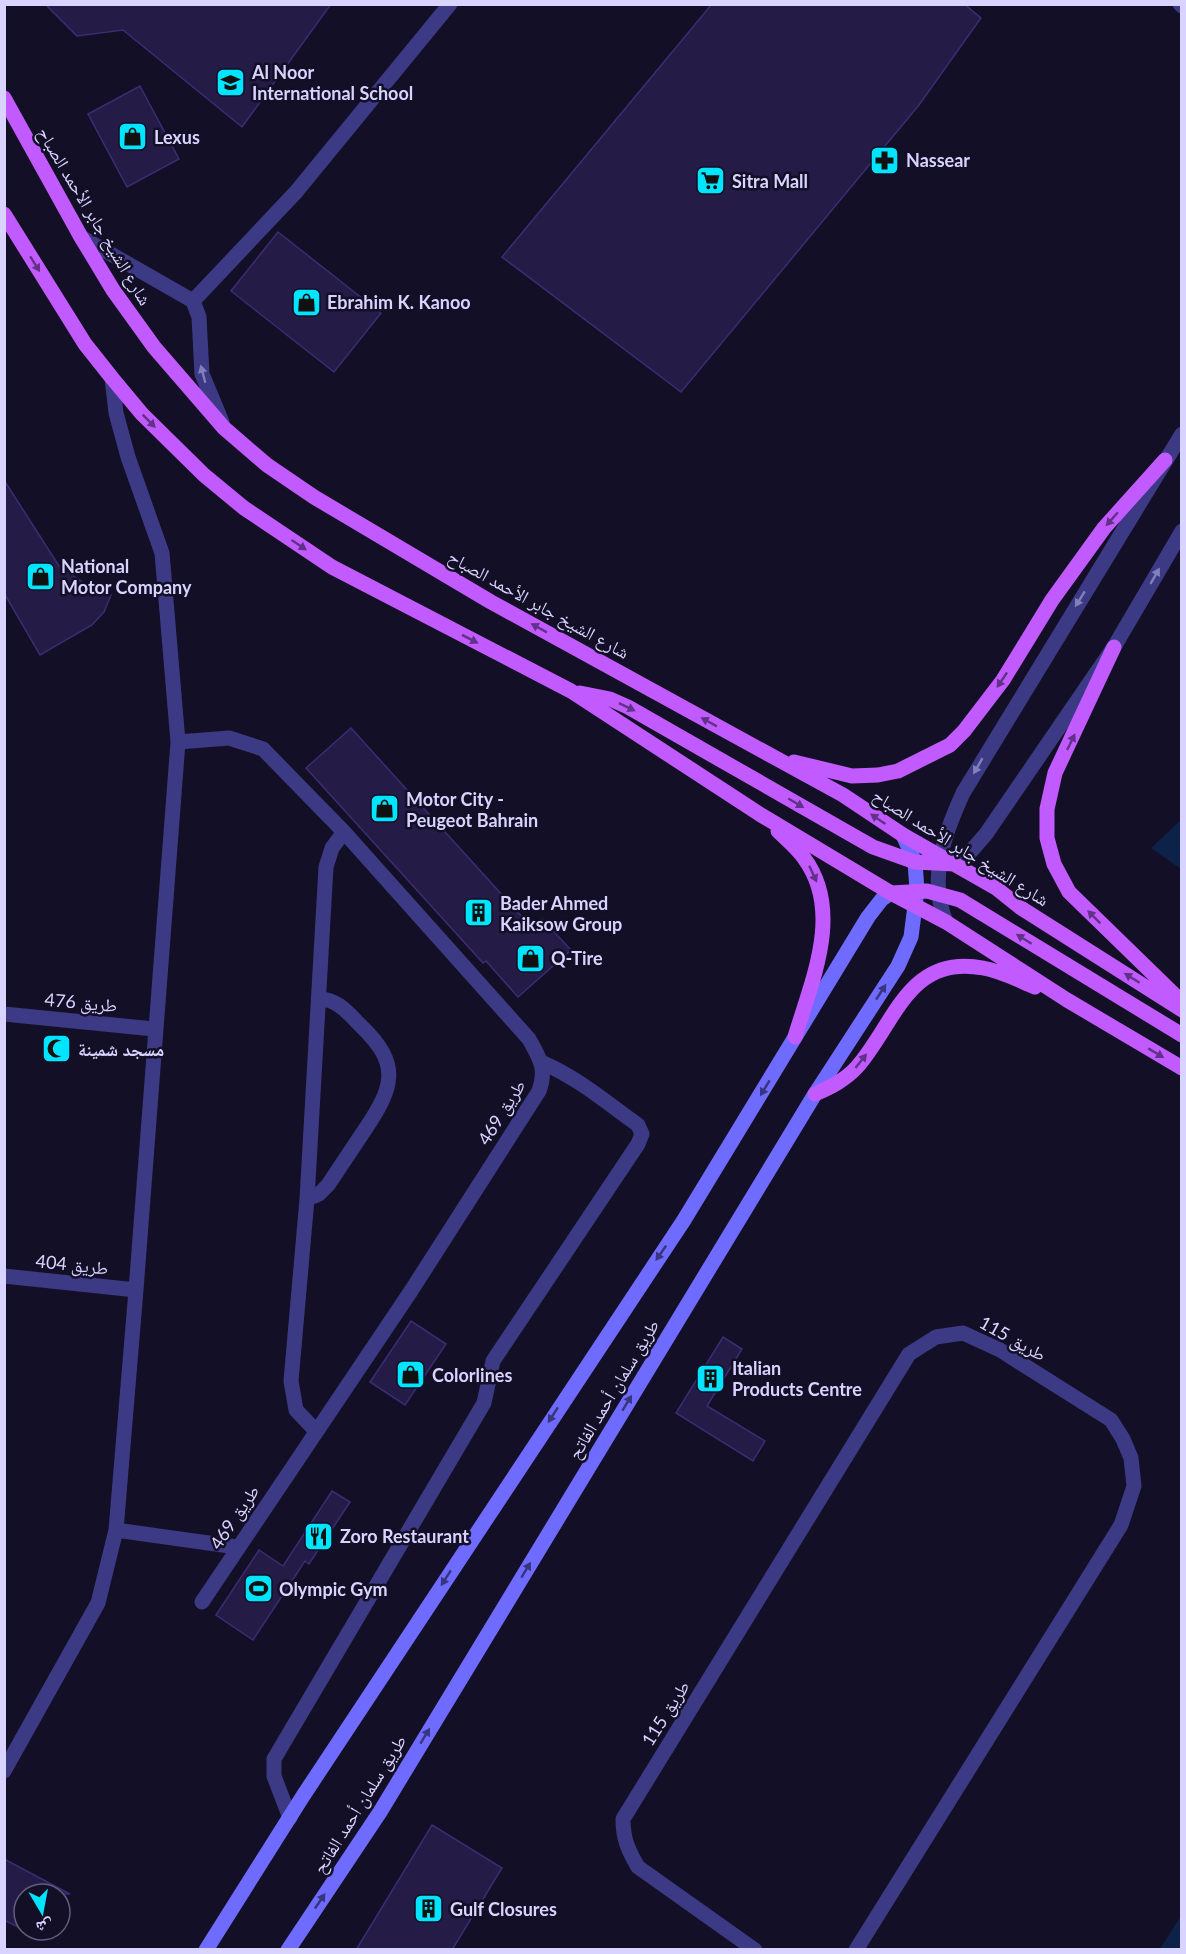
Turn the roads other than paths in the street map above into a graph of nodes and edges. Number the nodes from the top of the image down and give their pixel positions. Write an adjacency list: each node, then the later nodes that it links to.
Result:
1 (450, 4): 5 (street)
2 (4, 98): 4 (main road, شارع الشيخ جابر الأحمد الصباح)
3 (4, 214): 6 (main road, one-way to 6)
4 (81, 237): 5 (street); 7 (main road, شارع الشيخ جابر الأحمد الصباح)
5 (193, 301): 7 (street, one-way to 5)
6 (112, 378): 12 (main road, one-way to 12); 13 (street)
7 (224, 428): 14 (main road, شارع الشيخ جابر الأحمد الصباح, one-way to 7)
8 (1182, 434): 9 (street)
9 (1165, 460): 14 (main road, one-way to 14); 18 (street, one-way to 18)
10 (1182, 531): 11 (street, one-way to 10)
11 (1114, 647): 20 (street); 27 (main road, one-way to 11)
12 (571, 692): 15 (main road); 19 (main road, one-way to 19)
13 (178, 742): 16 (street, طريق 469); 30 (street)
14 (774, 758): 17 (main road, شارع الشيخ جابر الأحمد الصباح, one-way to 14)
15 (761, 814): 22 (main road); 32 (main road, one-way to 32)
16 (344, 832): 25 (street); 33 (street, طريق 469)
17 (903, 835): 18 (main road, شارع الشيخ جابر الأحمد الصباح); 19 (street, طريق سلمان أحمد الفاتح)
18 (939, 860): 19 (main road); 20 (main road, شارع الشيخ جابر الأحمد الصباح); 21 (street)
19 (915, 862): 23 (street, طريق سلمان أحمد الفاتح)
20 (955, 864): 28 (main road, شارع الشيخ جابر الأحمد الصباح, one-way to 20)
21 (938, 892): 23 (main road); 24 (street); 31 (main road, one-way to 21)
22 (891, 893): 23 (main road); 32 (street, طريق سلمان أحمد الفاتح)
23 (917, 897): 24 (main road); 35 (street, طريق سلمان أحمد الفاتح, one-way to 23)
24 (946, 922): 26 (main road)
25 (319, 999): 36 (street); 36 (street)
26 (1067, 1000): 34 (main road, one-way to 34); 35 (main road, one-way to 26)
27 (1182, 1002)
28 (1182, 1010)
29 (4, 1014): 30 (street, طريق 476)
30 (154, 1029): 38 (street)
31 (1182, 1035)
32 (795, 1037): 44 (street, طريق سلمان أحمد الفاتح, one-way to 44)
33 (543, 1064): 39 (street, طريق 469); 44 (street)
34 (1182, 1068)
35 (814, 1094): 46 (street, طريق سلمان أحمد الفاتح, one-way to 35)
36 (307, 1199): 39 (street)
37 (4, 1276): 38 (street, طريق 404)
38 (136, 1290): 40 (street)
39 (316, 1431): 41 (street, طريق 469)
40 (116, 1530): 41 (street); 43 (street)
41 (237, 1547): 42 (street, طريق 469)
42 (202, 1602)
43 (4, 1771)
44 (290, 1818): 45 (street, طريق سلمان أحمد الفاتح)
45 (206, 1950)
46 (288, 1950)
47 (755, 1950): 48 (street, طريق 115)
48 (856, 1950)

